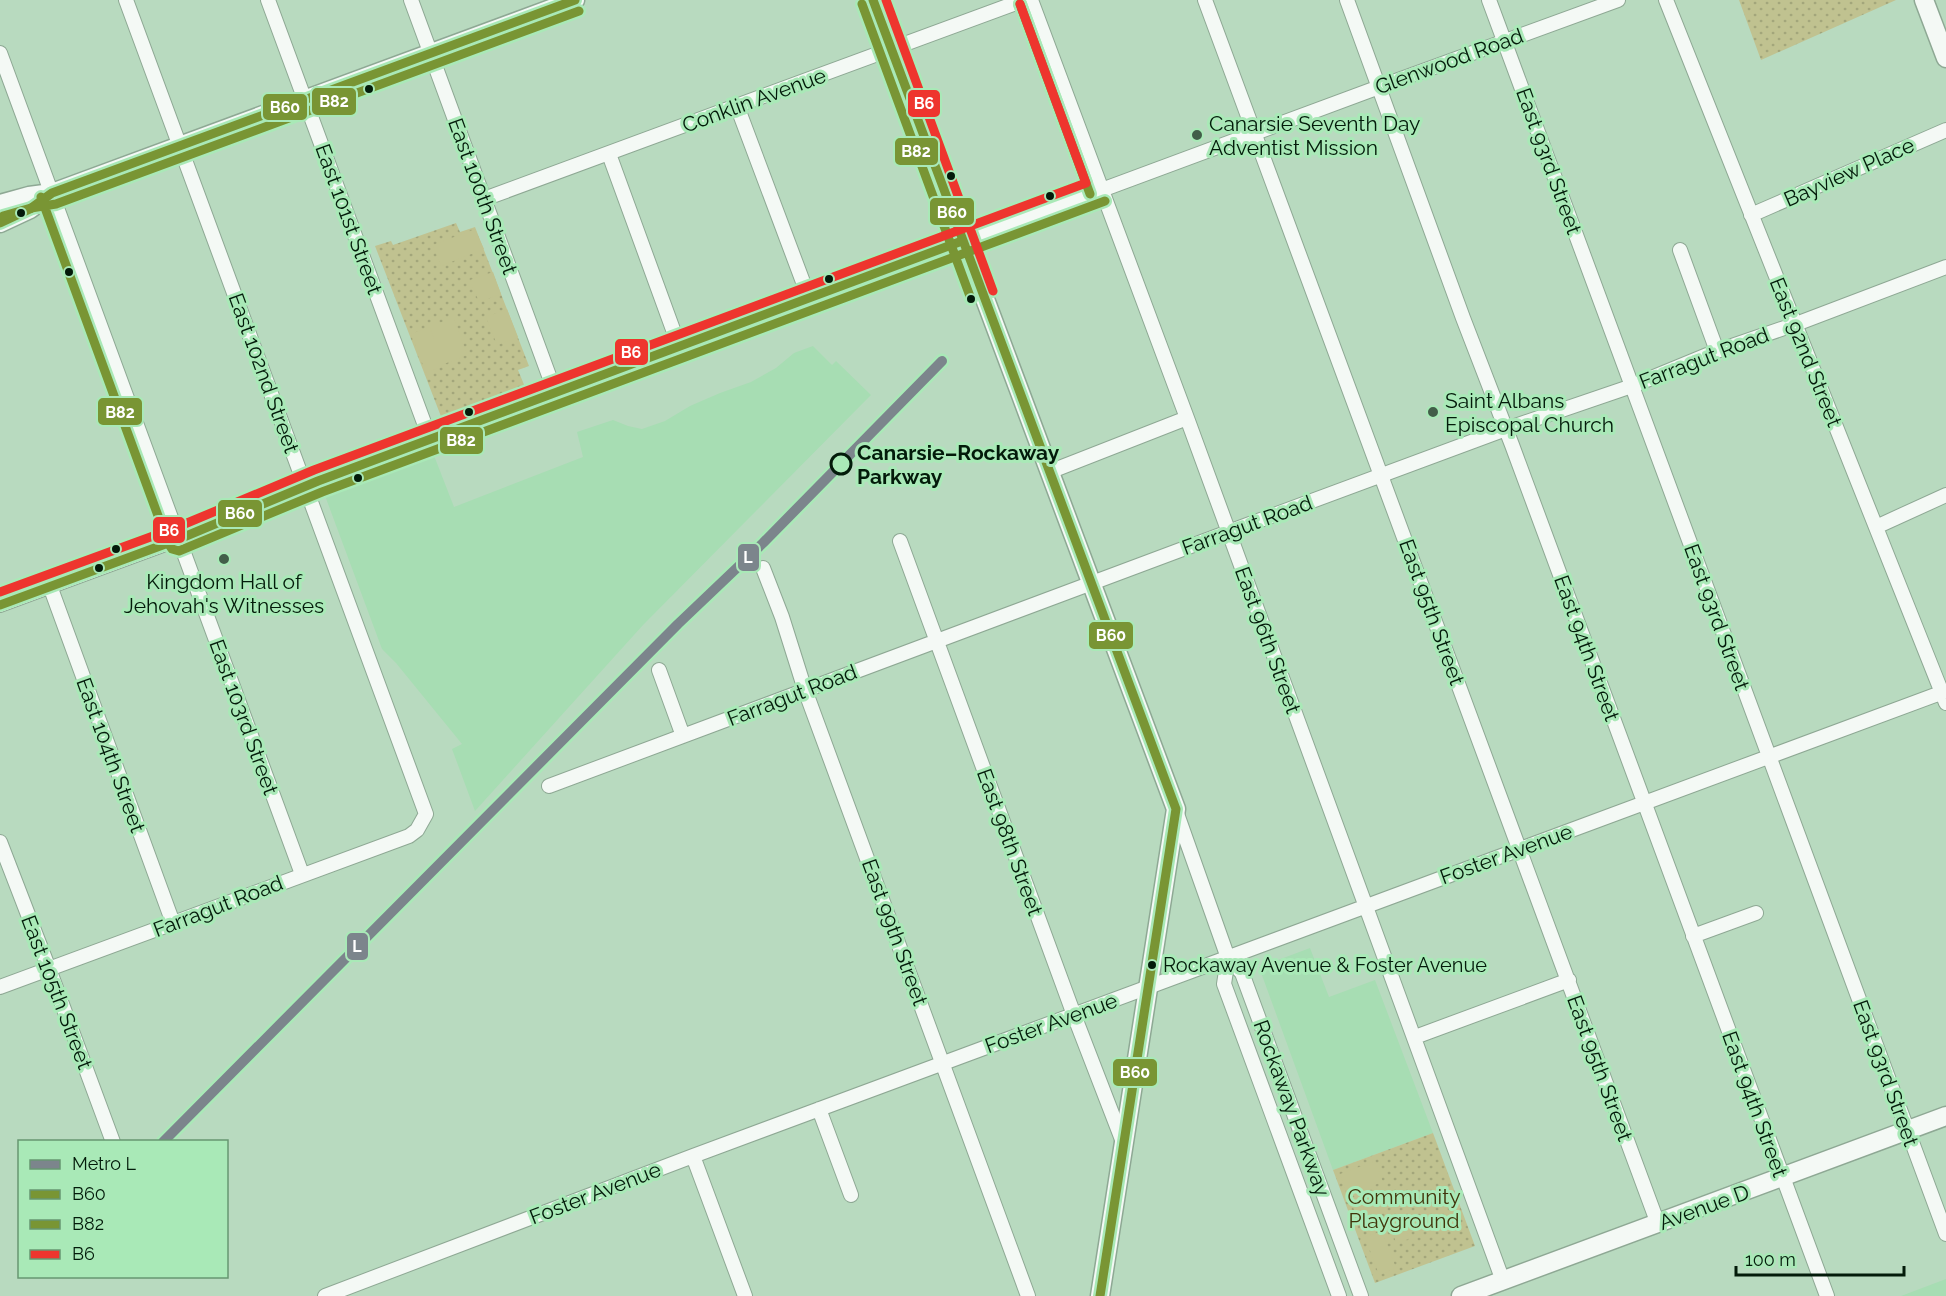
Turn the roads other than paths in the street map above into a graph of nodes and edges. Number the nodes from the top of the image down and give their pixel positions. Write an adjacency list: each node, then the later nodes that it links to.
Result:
1 (126, 0): 25 (street, East 102nd Street)
2 (268, 0): 21 (street, East 101st Street)
3 (411, 0): 18 (street, East 100th Street)
4 (575, 0): 14 (street)
5 (873, 0): 16 (street, Rockaway Parkway)
6 (1024, 0): 16 (street, Conklin Avenue)
7 (1031, 0): 27 (street, East 96th Street)
8 (1205, 0): 24 (street, East 95th Street)
9 (1347, 0): 20 (street, East 94th Street)
10 (1489, 0): 15 (street, East 93rd Street)
11 (1618, 0): 15 (street, Glenwood Road)
12 (1666, 0): 31 (street, East 92nd Street)
13 (1924, 0): 19 (street)
14 (553, 4): 18 (street)
15 (1504, 41): 20 (street, Glenwood Road); 40 (street, East 93rd Street)
16 (891, 49): 22 (street, Conklin Avenue); 33 (street, Rockaway Parkway)
17 (0, 53): 28 (street, East 103rd Street)
18 (431, 54): 21 (street); 29 (street, East 100th Street)
19 (1946, 58)
20 (1379, 87): 24 (street, Glenwood Road); 43 (street, East 94th Street)
21 (305, 100): 25 (street); 44 (street, East 101st Street)
22 (737, 106): 26 (street, Conklin Avenue); 36 (street)
23 (1946, 130): 31 (street, Bayview Place)
24 (1255, 133): 27 (street, Glenwood Road); 46 (street, East 95th Street)
25 (180, 146): 28 (street); 47 (street, East 102nd Street)
26 (609, 154): 29 (street, Conklin Avenue); 38 (street)
27 (1101, 190): 33 (street, Glenwood Road); 42 (street, East 96th Street)
28 (52, 193): 30 (street); 32 (street); 51 (street, East 103rd Street)
29 (484, 200): 41 (street, East 100th Street)
30 (0, 204)
31 (1751, 215): 37 (street, East 92nd Street)
32 (0, 223)
33 (962, 241): 36 (street, Glenwood Road); 45 (street, Rockaway Parkway)
34 (1680, 250): 39 (street)
35 (1946, 267): 37 (street, Farragut Road)
36 (809, 298): 38 (street, Glenwood Road)
37 (1796, 324): 39 (street, Farragut Road); 49 (street, East 92nd Street)
38 (680, 346): 41 (street, Glenwood Road)
39 (1717, 351): 40 (street, Farragut Road)
40 (1632, 386): 43 (street, Farragut Road); 62 (street, East 93rd Street)
41 (555, 392): 44 (street, Glenwood Road)
42 (1187, 418): 45 (street); 50 (street, East 96th Street)
43 (1506, 429): 46 (street, Farragut Road); 64 (street, East 94th Street)
44 (430, 439): 47 (street, Glenwood Road)
45 (1049, 472): 54 (street, Rockaway Parkway)
46 (1381, 476): 50 (street, Farragut Road); 68 (street, East 95th Street)
47 (306, 485): 51 (street, Glenwood Road); 66 (street, East 102nd Street)
48 (1946, 495): 49 (street)
49 (1876, 527): 60 (street, East 92nd Street)
50 (1228, 532): 54 (street, Farragut Road); 70 (street, East 96th Street)
51 (178, 538): 55 (street, Glenwood Road); 69 (street, East 103rd Street)
52 (900, 541): 57 (street, East 98th Street)
53 (764, 568): 59 (street, East 99th Street)
54 (1091, 583): 57 (street, Farragut Road); 65 (street, Rockaway Parkway)
55 (50, 586): 56 (street, Glenwood Road); 72 (street, East 104th Street)
56 (0, 605)
57 (936, 641): 59 (street, Farragut Road); 79 (street, East 98th Street)
58 (659, 670): 61 (street)
59 (805, 690): 61 (street, Farragut Road); 81 (street, East 99th Street)
60 (1945, 696): 62 (street, Foster Avenue)
61 (683, 736): 63 (street, Farragut Road)
62 (1769, 757): 64 (street, Foster Avenue); 84 (street, East 93rd Street)
63 (549, 786)
64 (1644, 803): 68 (street, Foster Avenue); 73 (street, East 94th Street)
65 (1176, 809): 74 (street, Rockaway Parkway); 78 (street)
66 (426, 814): 69 (street, Farragut Road)
67 (0, 842): 75 (street, East 105th Street)
68 (1519, 849): 70 (street, Foster Avenue); 76 (street, East 95th Street)
69 (302, 874): 72 (street, Farragut Road)
70 (1367, 906): 74 (street, Foster Avenue); 80 (street, East 96th Street)
71 (1756, 913): 73 (street)
72 (173, 923): 75 (street, Farragut Road)
73 (1693, 936): 88 (street, East 94th Street)
74 (1228, 958): 78 (street, Foster Avenue); 97 (street, Rockaway Parkway); 98 (street, Rockaway Parkway)
75 (49, 969): 77 (street, Farragut Road); 85 (street, East 105th Street)
76 (1569, 980): 80 (street); 90 (street, East 95th Street)
77 (0, 987)
78 (1147, 988): 79 (street, Foster Avenue); 86 (street)
79 (1074, 1015): 81 (street, Foster Avenue); 86 (street, East 98th Street)
80 (1414, 1037): 92 (street, East 96th Street)
81 (943, 1063): 82 (street, Foster Avenue); 95 (street, East 99th Street)
82 (819, 1109): 87 (street, Foster Avenue); 89 (street)
83 (1946, 1116): 84 (street, Avenue D)
84 (1907, 1131): 88 (street, Avenue D); 91 (street, East 93rd Street)
85 (112, 1140)
86 (1123, 1142): 96 (street)
87 (693, 1156): 93 (street, Foster Avenue); 94 (street)
88 (1782, 1178): 90 (street, Avenue D); 100 (street, East 94th Street)
89 (851, 1195)
90 (1658, 1224): 92 (street, Avenue D)
91 (1946, 1234)
92 (1503, 1281): 99 (street, Avenue D)
93 (325, 1296)
94 (745, 1296)
95 (1028, 1296)
96 (1100, 1296)
97 (1339, 1296)
98 (1361, 1296)
99 (1461, 1296)
100 (1827, 1296)

